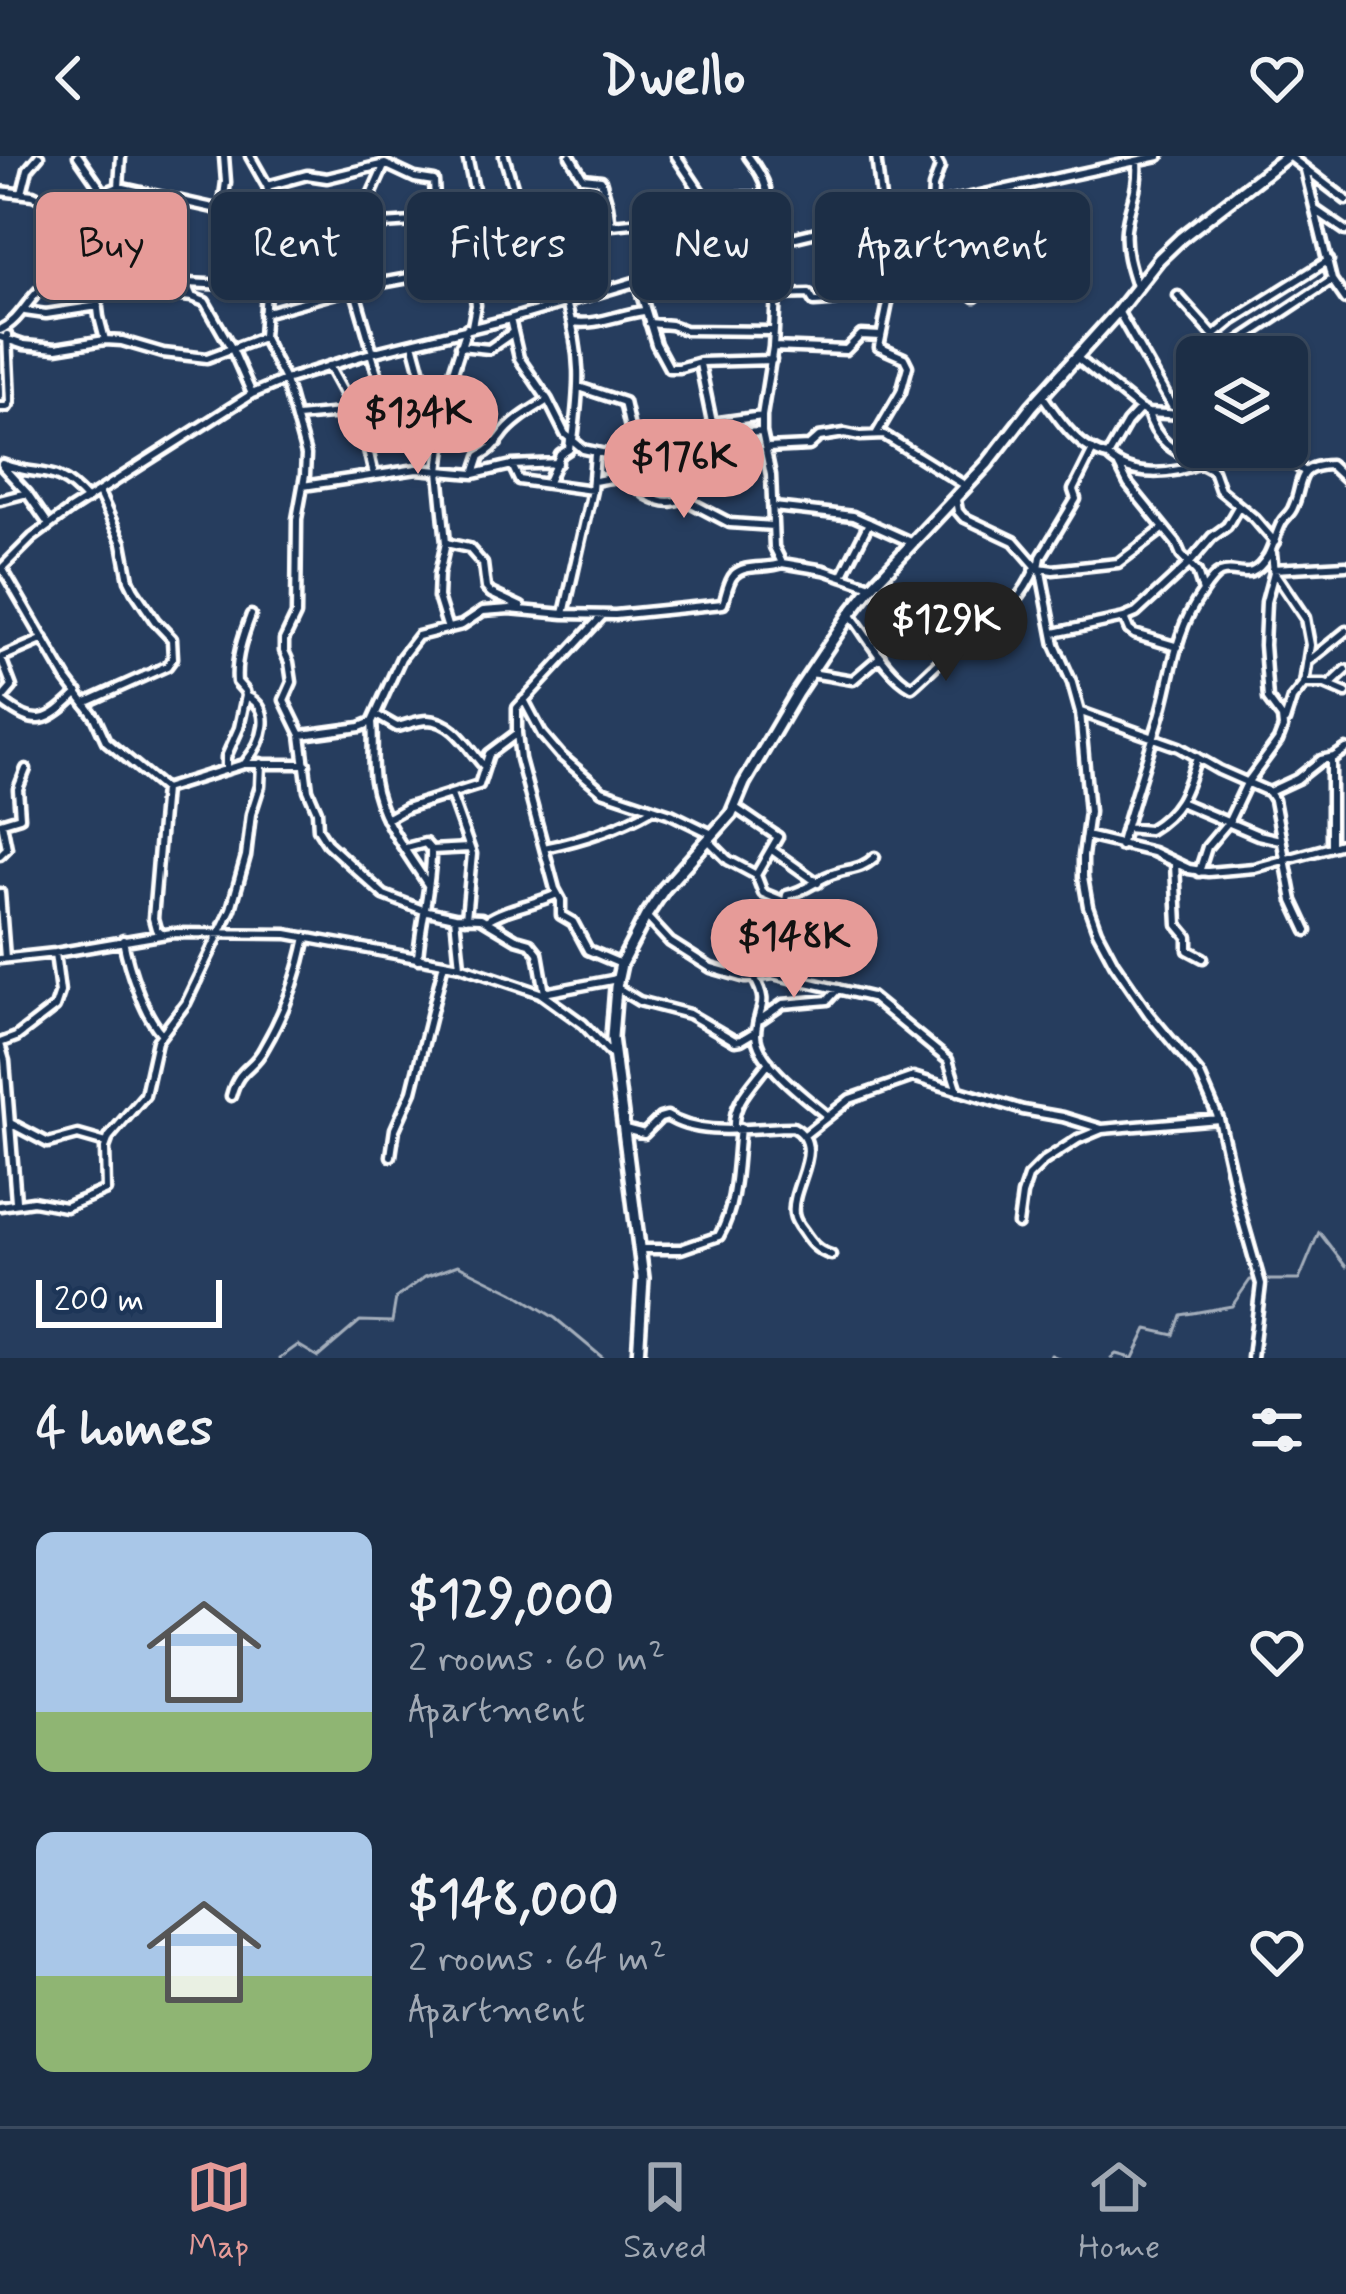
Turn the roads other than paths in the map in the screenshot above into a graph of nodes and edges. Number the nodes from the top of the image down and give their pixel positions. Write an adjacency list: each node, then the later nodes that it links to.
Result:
1 (39, 156): 34 (street)
2 (78, 156): 21 (street)
3 (122, 156): 19 (street)
4 (224, 156): 24 (street)
5 (250, 156): 18 (street)
6 (467, 156): 28 (street)
7 (505, 156): 39 (street)
8 (570, 156): 39 (street)
9 (676, 156): 29 (street)
10 (748, 156): 30 (street)
11 (876, 156): 31 (street)
12 (934, 156): 32 (street)
13 (1160, 156): 15 (street)
14 (1288, 156): 17 (street); 47 (street)
15 (1137, 162): 33 (street); 47 (street)
16 (385, 164): 18 (street); 26 (street); 27 (street)
17 (1305, 170): 36 (street); 37 (street)
18 (266, 186): 25 (street)
19 (118, 187): 21 (street); 22 (street); 23 (street)
20 (0, 191): 34 (street)
21 (103, 192)
22 (119, 192)
23 (140, 192)
24 (224, 192)
25 (268, 192)
26 (372, 192)
27 (435, 192)
28 (475, 192)
29 (700, 192)
30 (767, 192)
31 (880, 192)
32 (933, 192)
33 (997, 192)
34 (22, 193): 35 (street)
35 (36, 197)
36 (1346, 200)
37 (1314, 208): 40 (street); 41 (street)
38 (632, 223): 39 (street)
39 (610, 225)
40 (1346, 231)
41 (1329, 260): 43 (street); 78 (street)
42 (1346, 279): 48 (street)
43 (1332, 280): 48 (street); 79 (street)
44 (632, 282): 64 (street)
45 (188, 283): 46 (street); 53 (street)
46 (211, 284)
47 (1136, 286): 68 (street)
48 (1337, 288): 63 (street)
49 (36, 295): 66 (street)
50 (791, 295): 61 (street)
51 (187, 296): 53 (street)
52 (1178, 296): 78 (street)
53 (192, 297): 85 (street)
54 (97, 300): 65 (street)
55 (265, 300): 69 (street)
56 (311, 300): 69 (street)
57 (358, 300): 86 (street)
58 (475, 300): 73 (street)
59 (642, 300): 67 (street)
60 (776, 300): 74 (street)
61 (841, 300)
62 (888, 300): 77 (street)
63 (1346, 300)
64 (566, 302): 70 (street); 71 (street)
65 (98, 306): 66 (street); 81 (street)
66 (24, 311): 76 (street)
67 (645, 311): 71 (street); 72 (street)
68 (1118, 311): 87 (street); 100 (street)
69 (264, 313): 80 (street)
70 (510, 319): 73 (street); 75 (street)
71 (572, 322): 92 (street)
72 (649, 323): 74 (street); 89 (street)
73 (470, 327): 82 (street); 83 (street)
74 (774, 331): 84 (street)
75 (513, 332): 83 (street); 95 (street)
76 (3, 333): 81 (street); 99 (street)
77 (881, 336): 84 (street); 108 (street)
78 (1214, 336)
79 (1253, 336)
80 (263, 338): 85 (street); 91 (street)
81 (105, 340): 85 (street)
82 (413, 343): 86 (street); 96 (street)
83 (460, 346): 98 (street)
84 (773, 347): 88 (street)
85 (232, 350): 93 (street)
86 (372, 353): 90 (street); 97 (street)
87 (1076, 357): 94 (street); 101 (street)
88 (772, 360): 89 (street); 104 (street)
89 (700, 362): 106 (street)
90 (329, 366): 91 (street); 102 (street)
91 (285, 380): 93 (street); 105 (street)
92 (579, 387): 112 (street); 115 (street)
93 (252, 394): 137 (street)
94 (1042, 395): 116 (street); 135 (street)
95 (548, 400): 112 (street); 113 (street)
96 (429, 401): 97 (street); 98 (street)
97 (386, 403): 102 (street)
98 (448, 403): 110 (street)
99 (0, 407)
100 (1176, 409)
101 (1144, 411): 103 (street); 117 (street); 119 (street)
102 (352, 412): 105 (street); 130 (street)
103 (1176, 414)
104 (762, 416): 106 (street); 107 (street)
105 (297, 417): 133 (street)
106 (712, 423): 109 (street)
107 (762, 432): 109 (street); 114 (street)
108 (876, 435): 114 (street); 135 (street)
109 (715, 437): 111 (street)
110 (444, 438): 113 (street); 127 (street)
111 (700, 440): 115 (street); 139 (street)
112 (572, 441): 118 (street); 120 (street)
113 (497, 443): 129 (street)
114 (765, 448): 142 (street)
115 (635, 450): 118 (street)
116 (1093, 450): 119 (street); 154 (street)
117 (1176, 450)
118 (595, 453): 134 (street)
119 (1108, 456): 123 (street)
120 (558, 463): 122 (street); 132 (street)
121 (1, 464): 136 (street); 141 (street)
122 (512, 465): 129 (street); 132 (street)
123 (1119, 466): 124 (street); 147 (street)
124 (1186, 468)
125 (1209, 468): 143 (street)
126 (1300, 468): 128 (street)
127 (440, 471): 129 (street); 130 (street); 148 (street)
128 (1305, 472): 131 (street); 150 (street)
129 (474, 474)
130 (374, 475): 133 (street)
131 (1346, 480)
132 (548, 482): 134 (street)
133 (303, 486): 188 (street)
134 (593, 486): 139 (street); 161 (street)
135 (966, 486): 138 (street)
136 (27, 493): 140 (street); 145 (street)
137 (99, 493): 141 (street); 183 (street)
138 (956, 496): 149 (street); 154 (street)
139 (682, 498): 146 (street)
140 (0, 500)
141 (87, 500): 145 (street)
142 (773, 507): 144 (street); 146 (street)
143 (1238, 507): 150 (street); 152 (street)
144 (869, 523): 149 (street); 157 (street)
145 (49, 525): 155 (street)
146 (773, 526): 151 (street)
147 (1163, 529): 152 (street); 154 (street)
148 (446, 543): 160 (street); 166 (street)
149 (914, 543): 158 (street)
150 (1273, 546): 156 (street); 159 (street)
151 (782, 563): 157 (street); 164 (street)
152 (1189, 564): 159 (street); 165 (street)
153 (1346, 565): 156 (street)
154 (1038, 567): 168 (street); 171 (street)
155 (1, 569): 169 (street)
156 (1274, 570): 173 (street); 186 (street)
157 (842, 576): 158 (street)
158 (872, 586): 162 (street)
159 (1203, 591): 170 (street)
160 (528, 611): 161 (street); 166 (street)
161 (564, 614): 164 (street)
162 (850, 614): 171 (street); 175 (street)
163 (251, 615): 180 (street)
164 (602, 615): 181 (street)
165 (1124, 618): 168 (street); 170 (street)
166 (448, 629): 185 (street)
167 (1346, 631): 173 (street)
168 (1054, 633): 184 (street)
169 (44, 639): 172 (street); 178 (street)
170 (1178, 647): 189 (street)
171 (881, 656): 175 (street)
172 (0, 658): 182 (street)
173 (1307, 662): 176 (street)
174 (1346, 670): 177 (street)
175 (811, 673): 205 (street)
176 (1304, 685): 177 (street); 186 (street)
177 (1329, 685): 179 (street)
178 (78, 693): 182 (street); 183 (street)
179 (1346, 693)
180 (246, 696): 190 (street); 199 (street)
181 (524, 700): 187 (street); 206 (street)
182 (0, 701)
183 (85, 703): 201 (street)
184 (1080, 712): 189 (street); 211 (street)
185 (375, 719): 188 (street); 197 (street); 207 (street)
186 (1284, 724): 200 (street)
187 (517, 733): 197 (street); 219 (street)
188 (301, 735): 196 (street)
189 (1153, 738): 192 (street); 210 (street)
190 (256, 749): 194 (street); 195 (street)
191 (1346, 749): 193 (street)
192 (1197, 757): 200 (street); 204 (street)
193 (1331, 758): 202 (street); 216 (street)
194 (259, 763): 195 (street); 196 (street); 239 (street)
195 (244, 764): 199 (street)
196 (306, 764): 233 (street)
197 (483, 765): 203 (street)
198 (26, 769): 209 (street)
199 (226, 770): 201 (street)
200 (1247, 783): 202 (street); 208 (street)
201 (164, 789): 240 (street)
202 (1268, 793): 213 (street)
203 (451, 795): 207 (street); 218 (street)
204 (1180, 802): 208 (street); 210 (street)
205 (734, 807): 212 (street); 221 (street)
206 (652, 809): 212 (street); 219 (street)
207 (386, 819): 217 (street)
208 (1229, 821): 213 (street); 226 (street)
209 (1, 823): 222 (street)
210 (1125, 827): 215 (street)
211 (1086, 836): 215 (street); 264 (street)
212 (710, 837): 227 (street); 234 (street)
213 (1280, 841): 224 (street)
214 (1346, 844): 216 (street)
215 (1120, 846): 225 (street)
216 (1331, 846): 224 (street)
217 (406, 848): 220 (street); 229 (street)
218 (470, 848): 220 (street); 236 (street)
219 (544, 848): 231 (street)
220 (430, 850): 229 (street)
221 (772, 850): 227 (street); 228 (street)
222 (0, 855)
223 (875, 857): 228 (street)
224 (1286, 860): 226 (street); 238 (street)
225 (1175, 864): 226 (street); 244 (street)
226 (1199, 872)
227 (756, 875): 232 (street)
228 (818, 883): 232 (street)
229 (428, 885): 233 (street)
230 (0, 892): 245 (street)
231 (557, 894): 237 (street); 248 (street)
232 (785, 902): 250 (street)
233 (423, 910): 235 (street); 246 (street)
234 (646, 916): 248 (street); 250 (street)
235 (455, 917): 236 (street); 249 (street)
236 (466, 918): 237 (street)
237 (486, 921): 253 (street)
238 (1307, 931)
239 (221, 933): 240 (street); 241 (street); 255 (street)
240 (162, 934): 242 (street)
241 (307, 938): 246 (street); 261 (street)
242 (123, 940): 243 (street); 255 (street)
243 (55, 953): 245 (street); 256 (street)
244 (1203, 958)
245 (2, 959)
246 (418, 959): 247 (street)
247 (444, 963): 249 (street); 270 (street)
248 (621, 964): 251 (street)
249 (460, 965): 253 (street)
250 (754, 977): 252 (street); 254 (street)
251 (616, 983): 253 (street); 254 (street); 257 (street)
252 (838, 989): 254 (street); 260 (street)
253 (542, 993): 257 (street)
254 (757, 1026): 259 (street)
255 (161, 1033): 269 (street)
256 (0, 1044): 258 (street)
257 (614, 1057): 266 (street)
258 (2, 1061): 263 (street)
259 (769, 1062): 262 (street); 265 (street)
260 (958, 1091): 262 (street); 267 (street)
261 (231, 1096)
262 (826, 1116): 268 (street)
263 (6, 1119): 269 (street); 271 (street)
264 (1219, 1119): 267 (street); 277 (street)
265 (737, 1128): 266 (street); 268 (street); 274 (street)
266 (625, 1129): 274 (street)
267 (1102, 1129): 273 (street)
268 (805, 1135): 275 (street)
269 (106, 1143): 271 (street)
270 (391, 1156)
271 (16, 1202): 272 (street)
272 (0, 1205)
273 (1018, 1224)
274 (639, 1249): 276 (street)
275 (831, 1255)
276 (638, 1358)
277 (1252, 1358)

